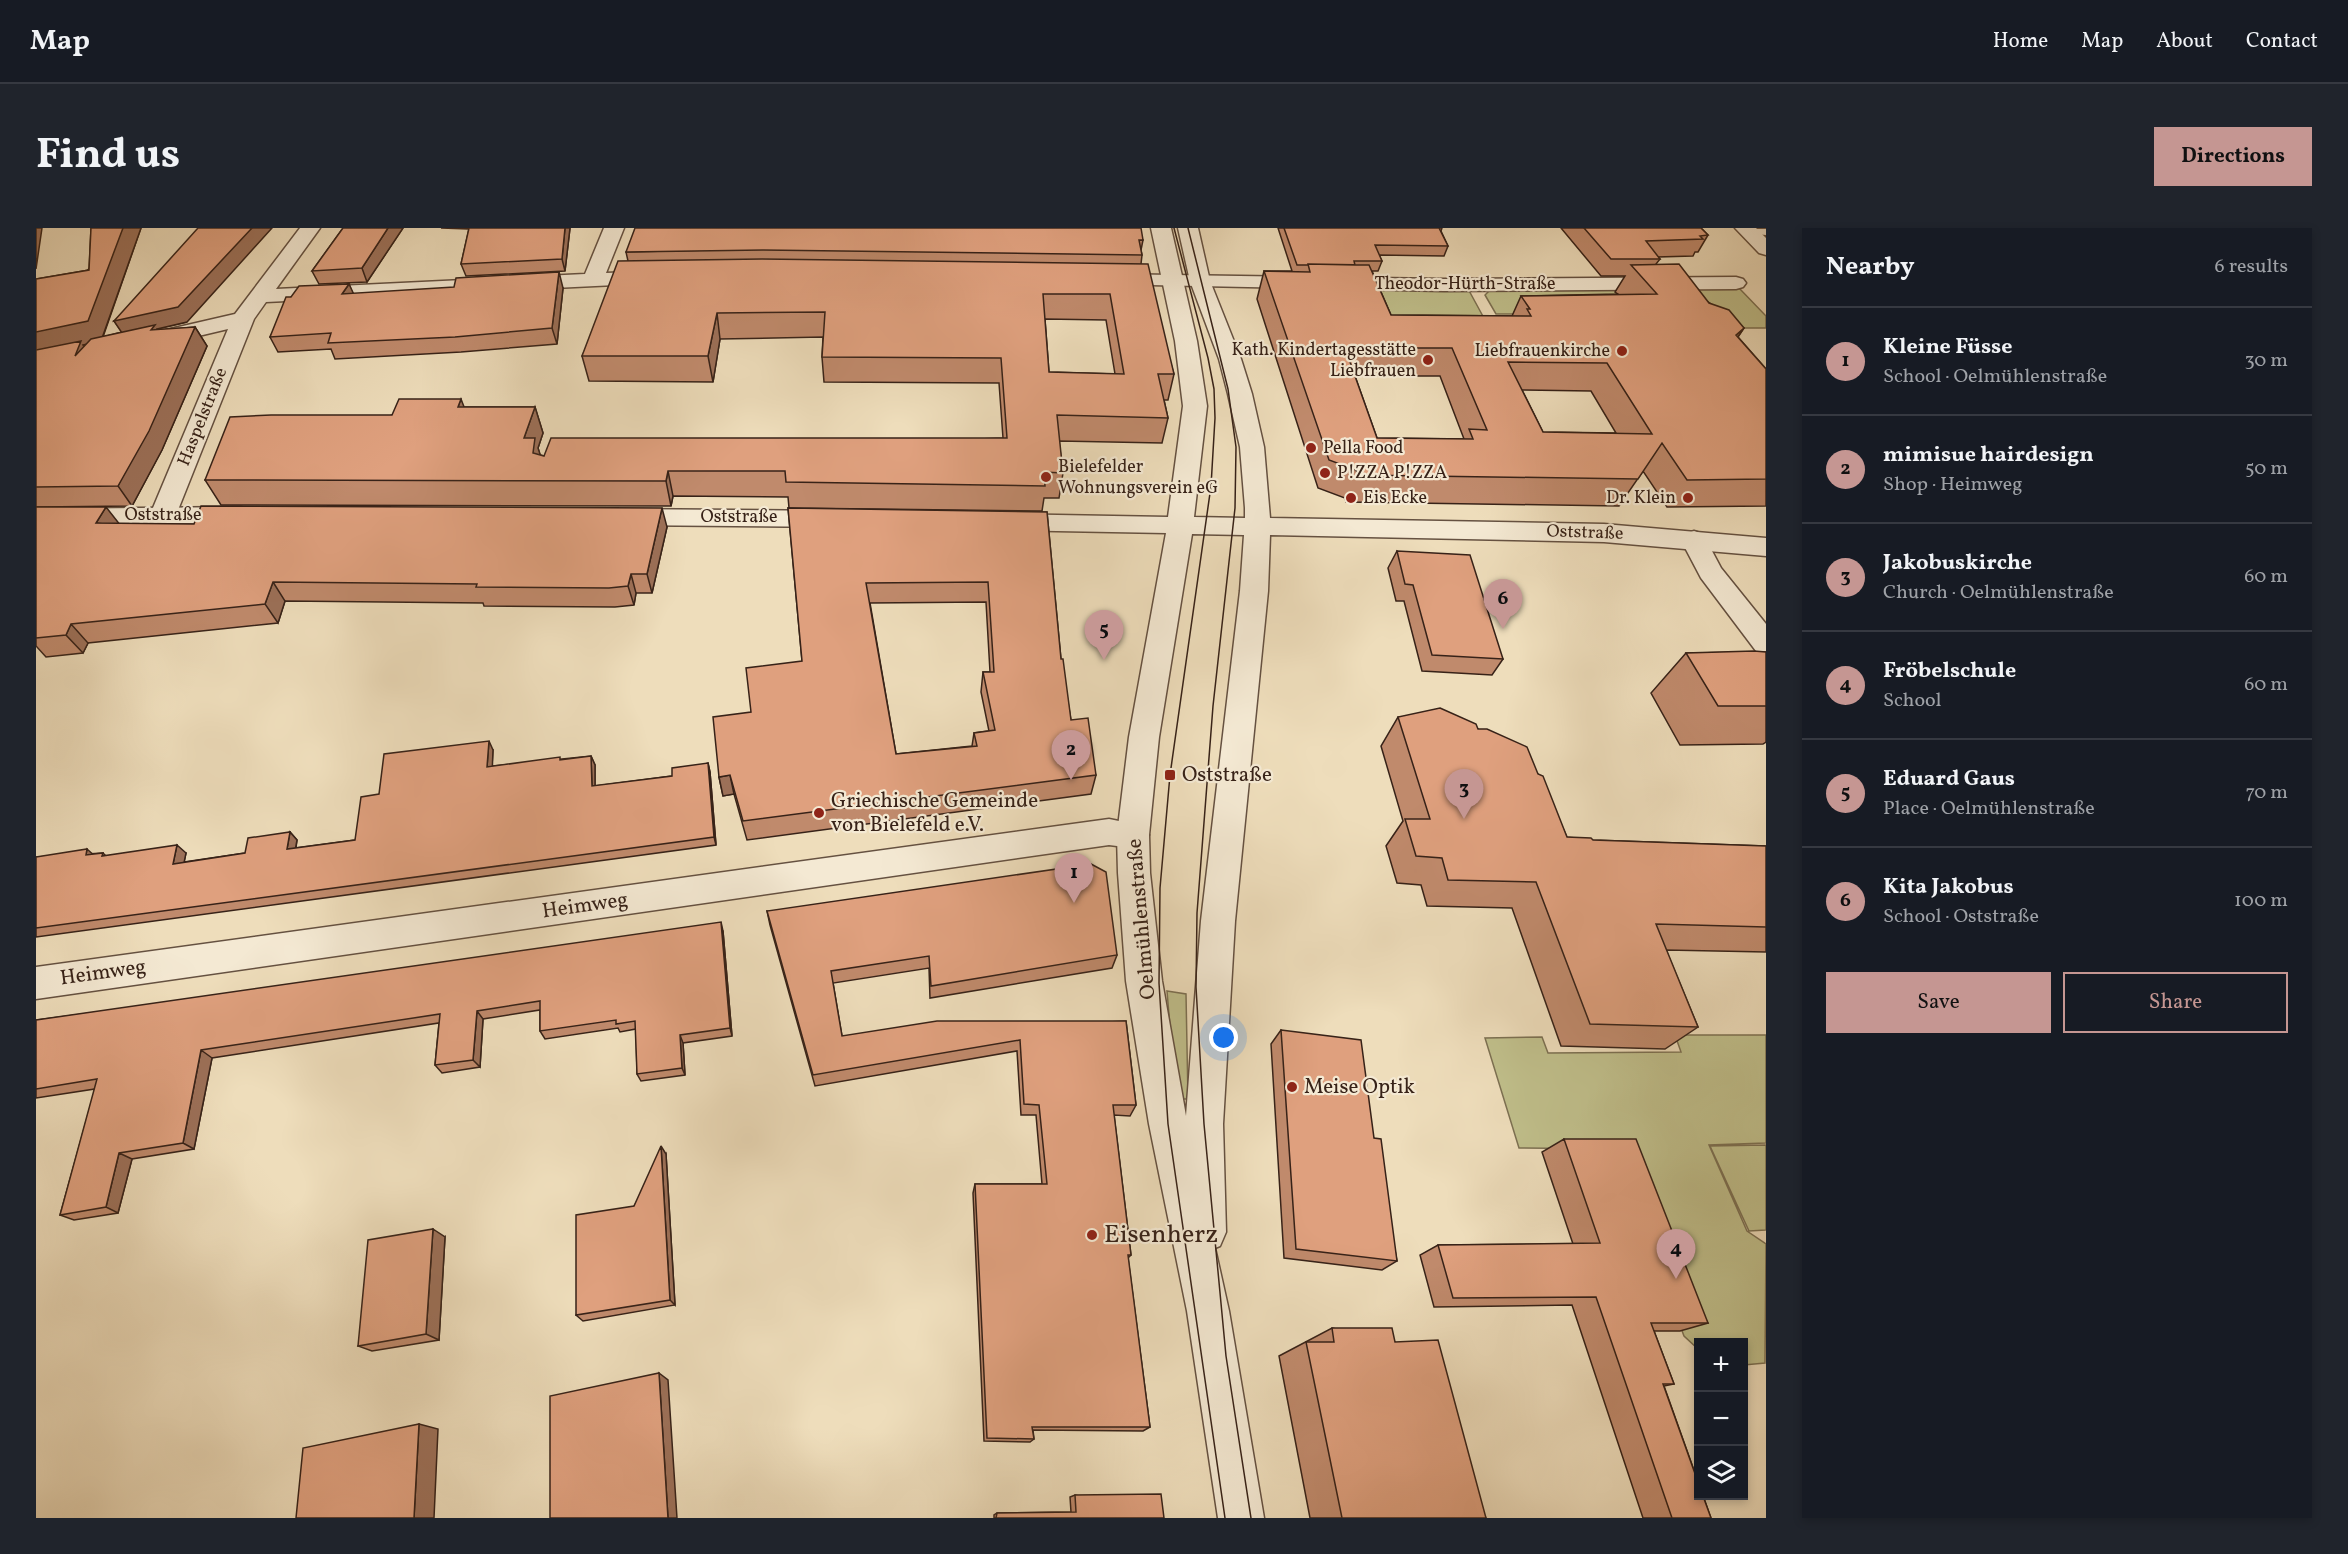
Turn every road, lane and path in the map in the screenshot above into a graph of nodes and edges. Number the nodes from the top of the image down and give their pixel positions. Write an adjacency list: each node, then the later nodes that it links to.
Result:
1 (310, 228): 12 (street, Haspelstraße)
2 (614, 228): 8 (street)
3 (1161, 228): 10 (street)
4 (1188, 228): 10 (street)
5 (1753, 230): 6 (street)
6 (1766, 249)
7 (679, 277): 8 (street)
8 (594, 278): 12 (street)
9 (1090, 279): 10 (street, Theodor-Hürth-Straße)
10 (1188, 281): 11 (street, Theodor-Hürth-Straße); 21 (street, Oelmühlenstraße); 22 (street, Oelmühlenstraße)
11 (1736, 283)
12 (258, 296): 13 (street, Haspelstraße)
13 (243, 319): 14 (street); 15 (street, Haspelstraße)
14 (131, 345)
15 (163, 515): 16 (street, Oststraße); 17 (street, Oststraße)
16 (269, 515)
17 (36, 517)
18 (600, 517): 19 (street, Oststraße)
19 (860, 520)
20 (981, 522): 21 (street, Oststraße)
21 (1180, 525): 22 (street, Oststraße); 26 (street, Oelmühlenstraße)
22 (1258, 527): 23 (street, Oststraße); 28 (street, Oelmühlenstraße)
23 (1694, 540): 24 (street, Oststraße); 25 (street)
24 (1766, 547)
25 (1766, 644)
26 (1133, 835): 27 (street, Heimweg); 28 (street, Oelmühlenstraße)
27 (36, 982)
28 (1208, 1311): 29 (street, Oelmühlenstraße)
29 (1241, 1518)

